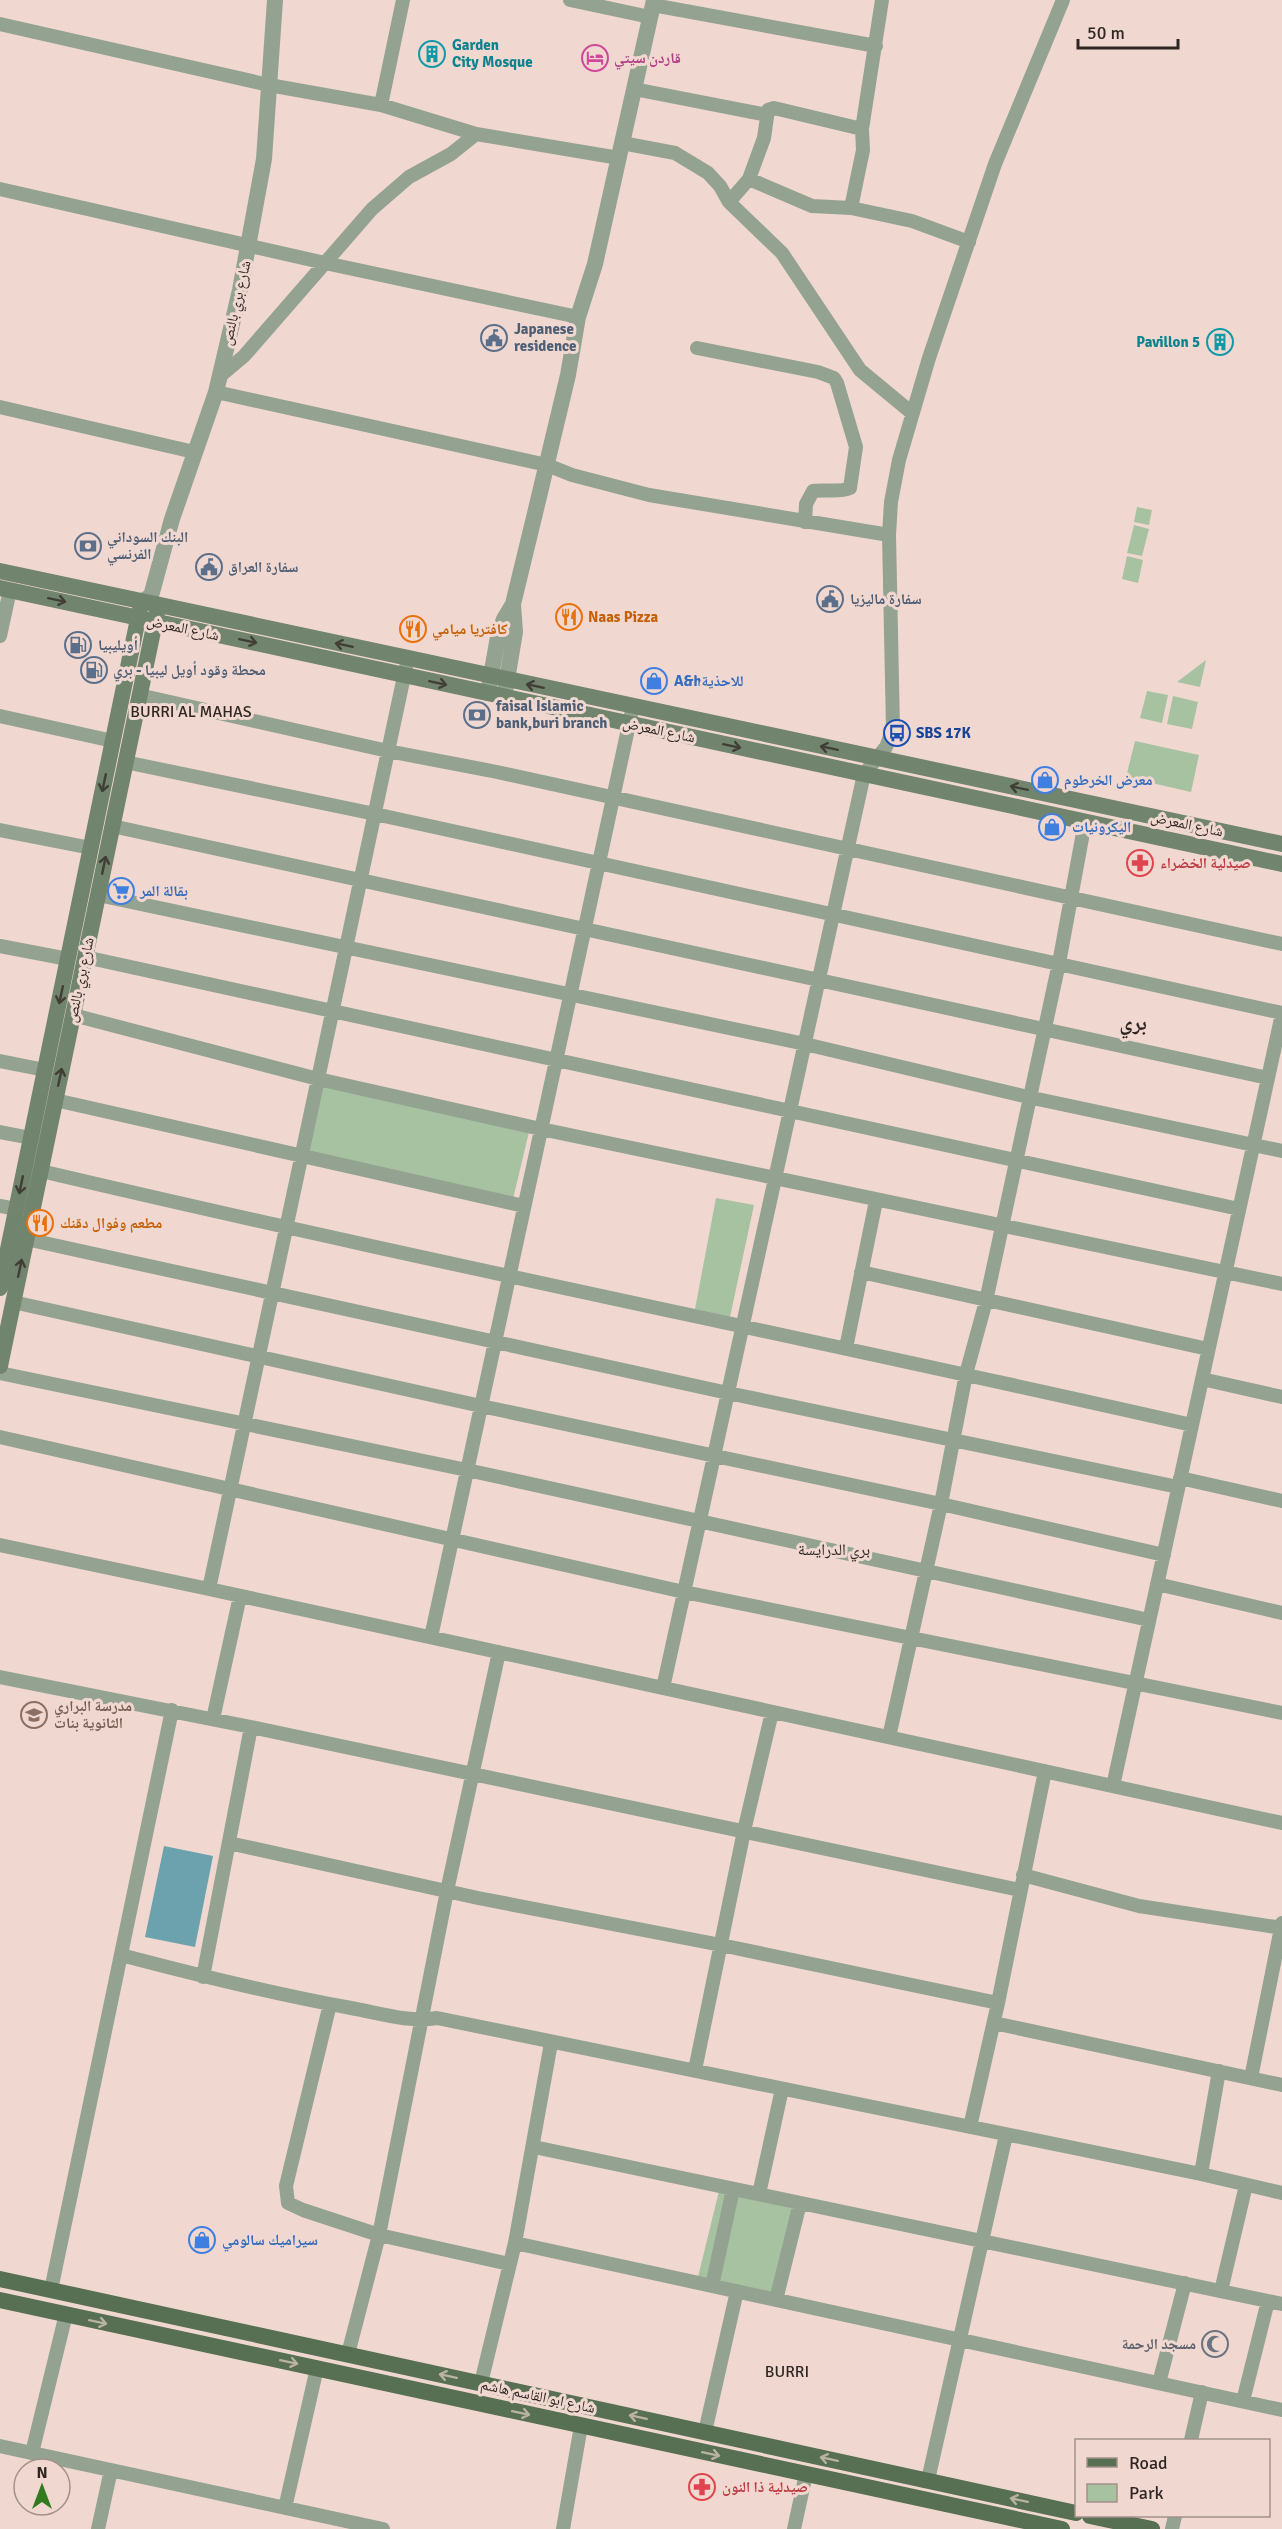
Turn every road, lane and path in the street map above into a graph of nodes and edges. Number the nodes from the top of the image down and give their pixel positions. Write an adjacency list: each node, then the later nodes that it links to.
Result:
1 (275, 0): 9 (street, شارع بري بالنص)
2 (402, 0): 11 (street)
3 (570, 0): 6 (street)
4 (882, 0): 8 (street)
5 (1063, 0): 20 (street)
6 (652, 7): 8 (street); 10 (street)
7 (0, 24): 9 (street)
8 (876, 45): 13 (street)
9 (269, 85): 11 (street); 21 (street, شارع بري بالنص)
10 (634, 89): 12 (street); 15 (street)
11 (381, 105): 14 (street)
12 (767, 115): 13 (street); 16 (street)
13 (862, 129): 19 (street)
14 (476, 134): 15 (street); 22 (street)
15 (620, 151): 18 (street); 23 (street)
16 (749, 179): 18 (street); 19 (street)
17 (0, 189): 21 (street)
18 (729, 202): 29 (street)
19 (851, 208): 20 (street)
20 (969, 242): 29 (street)
21 (249, 246): 22 (street); 27 (street, شارع بري بالنص)
22 (325, 263): 24 (street); 27 (street)
23 (595, 264): 24 (street); 26 (street)
24 (578, 316): 26 (street)
25 (697, 348): 32 (street)
26 (568, 375): 31 (street)
27 (217, 385): 30 (street, شارع بري بالنص); 31 (street)
28 (0, 407): 30 (street)
29 (912, 413): 33 (street)
30 (194, 452): 36 (street, شارع بري بالنص)
31 (547, 465): 32 (street); 39 (street)
32 (805, 522): 33 (street)
33 (889, 535): 47 (street)
34 (0, 571): 36 (main road, شارع المعرض)
35 (5, 589): 36 (main road, شارع المعرض, one-way to 36); 37 (street)
36 (148, 609): 38 (main road, شارع المعرض); 40 (main road, شارع بري بالنص); 45 (main road, شارع بري بالنص)
37 (0, 636)
38 (406, 667): 39 (main road, شارع المعرض); 41 (main road, شارع المعرض, one-way to 41); 46 (street)
39 (499, 678): 41 (street); 42 (main road, شارع المعرض, one-way to 39)
40 (139, 695): 46 (street); 48 (main road, شارع بري بالنص)
41 (496, 695): 44 (main road, شارع المعرض)
42 (633, 706): 44 (street); 47 (main road, شارع المعرض, one-way to 42)
43 (0, 716): 45 (street)
44 (629, 724): 49 (main road, شارع المعرض, one-way to 49); 50 (street)
45 (113, 741): 57 (main road, شارع بري بالنص, one-way to 57)
46 (388, 751): 50 (street); 52 (street)
47 (878, 758): 49 (street); 51 (main road, شارع المعرض, one-way to 47)
48 (125, 762): 52 (street); 54 (main road, شارع بري بالنص)
49 (864, 774): 53 (main road, شارع المعرض); 58 (street)
50 (613, 798): 58 (street); 59 (street)
51 (1101, 806): 53 (main road); 56 (main road, شارع المعرض)
52 (375, 814): 59 (street); 61 (street)
53 (1090, 823): 60 (main road, شارع المعرض); 63 (street)
54 (112, 826): 61 (street); 62 (main road, شارع بري بالنص, one-way to 54)
55 (0, 830): 57 (street)
56 (1282, 844)
57 (91, 848): 70 (main road, شارع بري بالنص)
58 (848, 849): 63 (street); 64 (street)
59 (599, 863): 64 (street); 65 (street)
60 (1282, 864)
61 (361, 880): 65 (street); 68 (street)
62 (98, 895): 68 (street); 69 (main road, شارع بري بالنص)
63 (1070, 898): 66 (street); 71 (street)
64 (833, 915): 71 (street); 72 (street)
65 (585, 928): 72 (street); 73 (street)
66 (1282, 944)
67 (0, 946): 70 (street)
68 (346, 949): 73 (street); 74 (street)
69 (85, 957): 74 (street); 76 (main road, شارع بري بالنص)
70 (68, 959): 81 (main road, شارع بري بالنص, one-way to 81)
71 (1059, 963): 75 (street); 77 (street)
72 (819, 981): 77 (street); 78 (street)
73 (571, 994): 78 (street); 79 (street)
74 (333, 1010): 79 (street); 83 (street)
75 (1282, 1014): 82 (street)
76 (73, 1015): 83 (street); 85 (main road, شارع بري بالنص, one-way to 76)
77 (1045, 1029): 82 (street); 84 (street)
78 (805, 1044): 84 (street); 86 (street)
79 (556, 1060): 86 (street); 87 (street)
80 (0, 1061): 81 (street)
81 (45, 1070): 89 (main road, شارع بري بالنص)
82 (1268, 1078): 90 (street)
83 (318, 1079): 87 (street); 92 (street)
84 (1028, 1097): 90 (street); 93 (street)
85 (55, 1100): 92 (street); 94 (main road, شارع بري بالنص)
86 (790, 1111): 93 (street); 95 (street)
87 (541, 1129): 95 (street); 97 (street)
88 (0, 1132): 89 (street)
89 (31, 1138): 98 (main road, شارع بري بالنص, one-way to 98)
90 (1253, 1145): 91 (street); 99 (street)
91 (1282, 1151)
92 (302, 1155): 97 (street); 101 (street)
93 (1015, 1160): 99 (street); 100 (street)
94 (41, 1171): 101 (street); 102 (main road, شارع بري بالنص)
95 (776, 1177): 96 (street); 111 (street)
96 (876, 1201): 100 (street); 103 (street)
97 (524, 1206): 105 (street)
98 (8, 1207): 107 (main road, شارع بري بالنص)
99 (1239, 1209): 104 (street)
100 (1002, 1225): 104 (street); 109 (street)
101 (286, 1228): 105 (street); 108 (street)
102 (27, 1239): 108 (street); 110 (main road, شارع بري بالنص, one-way to 102)
103 (861, 1272): 109 (street); 113 (street)
104 (1225, 1274): 106 (street); 114 (street)
105 (509, 1277): 111 (street); 112 (street)
106 (1282, 1284)
107 (0, 1288)
108 (273, 1291): 112 (street); 115 (street)
109 (986, 1301): 114 (street); 118 (street)
110 (13, 1302): 115 (street); 116 (main road, شارع بري بالنص)
111 (743, 1326): 113 (street); 120 (street)
112 (495, 1341): 120 (street); 122 (street)
113 (846, 1348): 118 (street)
114 (1208, 1350): 119 (street)
115 (259, 1356): 122 (street); 123 (street)
116 (0, 1366)
117 (0, 1373): 123 (street)
118 (966, 1374): 124 (street); 126 (street)
119 (1202, 1379): 121 (street); 124 (street)
120 (728, 1393): 126 (street); 127 (street)
121 (1282, 1397)
122 (481, 1406): 127 (street); 128 (street)
123 (245, 1423): 128 (street); 130 (street)
124 (1192, 1425): 129 (street)
125 (0, 1437): 130 (street)
126 (953, 1441): 129 (street); 132 (street)
127 (714, 1456): 132 (street); 133 (street)
128 (467, 1470): 133 (street); 134 (street)
129 (1179, 1482): 131 (street); 136 (street)
130 (231, 1488): 134 (street); 139 (street)
131 (1282, 1501)
132 (941, 1504): 136 (street); 137 (street)
133 (700, 1521): 137 (street); 140 (street)
134 (452, 1538): 140 (street); 144 (street)
135 (0, 1545): 139 (street)
136 (1164, 1555): 138 (street)
137 (926, 1570): 143 (street); 145 (street)
138 (1157, 1584): 142 (street); 143 (street)
139 (209, 1589): 141 (street)
140 (684, 1592): 145 (street); 149 (street)
141 (240, 1596): 144 (street); 153 (street)
142 (1282, 1613)
143 (1149, 1620): 148 (street)
144 (431, 1637): 146 (street)
145 (910, 1639): 148 (street); 155 (street)
146 (499, 1652): 149 (street); 157 (street)
147 (0, 1677): 150 (street)
148 (1135, 1684): 152 (street); 158 (street)
149 (663, 1688): 151 (street)
150 (172, 1710): 153 (street); 166 (street)
151 (772, 1712): 155 (street); 160 (street)
152 (1282, 1713)
153 (213, 1719): 154 (street)
154 (251, 1727): 157 (street); 161 (street)
155 (889, 1737): 156 (street)
156 (1045, 1772): 158 (street); 162 (street)
157 (471, 1773): 160 (street); 163 (street)
158 (1113, 1786): 159 (street)
159 (1282, 1823)
160 (744, 1831): 162 (street); 165 (street)
161 (229, 1843): 163 (street); 167 (street)
162 (1022, 1882): 164 (street); 168 (street)
163 (447, 1891): 165 (street); 170 (street)
164 (1282, 1926): 175 (street)
165 (721, 1945): 168 (street); 173 (street)
166 (122, 1955): 167 (street); 194 (street)
167 (203, 1977): 169 (street)
168 (998, 2003): 171 (street)
169 (330, 2004): 170 (street); 187 (street)
170 (420, 2021): 172 (street); 187 (street)
171 (994, 2023): 174 (street); 178 (street)
172 (551, 2043): 173 (street); 180 (street)
173 (695, 2070): 177 (street)
174 (1219, 2071): 175 (street); 181 (street)
175 (1251, 2078): 176 (street)
176 (1282, 2085)
177 (782, 2089): 178 (street); 185 (street)
178 (970, 2127): 179 (street)
179 (1006, 2135): 181 (street); 188 (street)
180 (534, 2147): 183 (street); 189 (street)
181 (1201, 2174): 182 (street)
182 (1246, 2185): 184 (street); 196 (street)
183 (733, 2189): 185 (street); 193 (street)
184 (1282, 2193)
185 (759, 2194): 186 (street)
186 (800, 2203): 188 (street); 198 (street)
187 (379, 2235): 190 (street); 203 (street)
188 (983, 2241): 192 (street); 202 (street)
189 (515, 2243): 190 (street); 193 (street)
190 (509, 2264): 205 (street)
191 (0, 2278): 194 (main road, شارع ابو القاسم هاشم)
192 (1185, 2283): 196 (street); 206 (street)
193 (712, 2286): 195 (street)
194 (51, 2290): 203 (main road, شارع ابو القاسم هاشم)
195 (737, 2291): 198 (street); 211 (street)
196 (1221, 2291): 199 (street)
197 (0, 2300): 201 (main road, شارع ابو القاسم هاشم)
198 (776, 2300): 202 (street)
199 (1268, 2301): 200 (street); 208 (street)
200 (1282, 2304)
201 (66, 2314): 204 (main road, شارع ابو القاسم هاشم, one-way to 204); 214 (street)
202 (960, 2340): 206 (street); 217 (street)
203 (348, 2354): 205 (main road, شارع ابو القاسم هاشم, one-way to 203)
204 (317, 2368): 210 (main road, شارع ابو القاسم هاشم, one-way to 210); 218 (street)
205 (481, 2383): 211 (main road, شارع ابو القاسم هاشم, one-way to 205)
206 (1160, 2383): 207 (street)
207 (1202, 2392): 208 (street); 212 (street)
208 (1243, 2401): 209 (street)
209 (1282, 2410)
210 (581, 2426): 216 (main road, شارع ابو القاسم هاشم, one-way to 216); 225 (street)
211 (705, 2432): 217 (main road, شارع ابو القاسم هاشم, one-way to 211)
212 (1191, 2439)
213 (0, 2446): 214 (street)
214 (32, 2452): 215 (street)
215 (111, 2470): 218 (street); 223 (street)
216 (806, 2474): 222 (main road, شارع ابو القاسم هاشم); 226 (street)
217 (928, 2480): 219 (main road, شارع ابو القاسم هاشم, one-way to 217)
218 (285, 2508): 221 (street)
219 (1075, 2513)
220 (1095, 2517): 228 (main road)
221 (324, 2523): 224 (street)
222 (1010, 2524): 227 (main road, شارع ابو القاسم هاشم)
223 (98, 2529)
224 (383, 2529)
225 (563, 2529)
226 (794, 2529)
227 (1062, 2529)
228 (1152, 2529)

